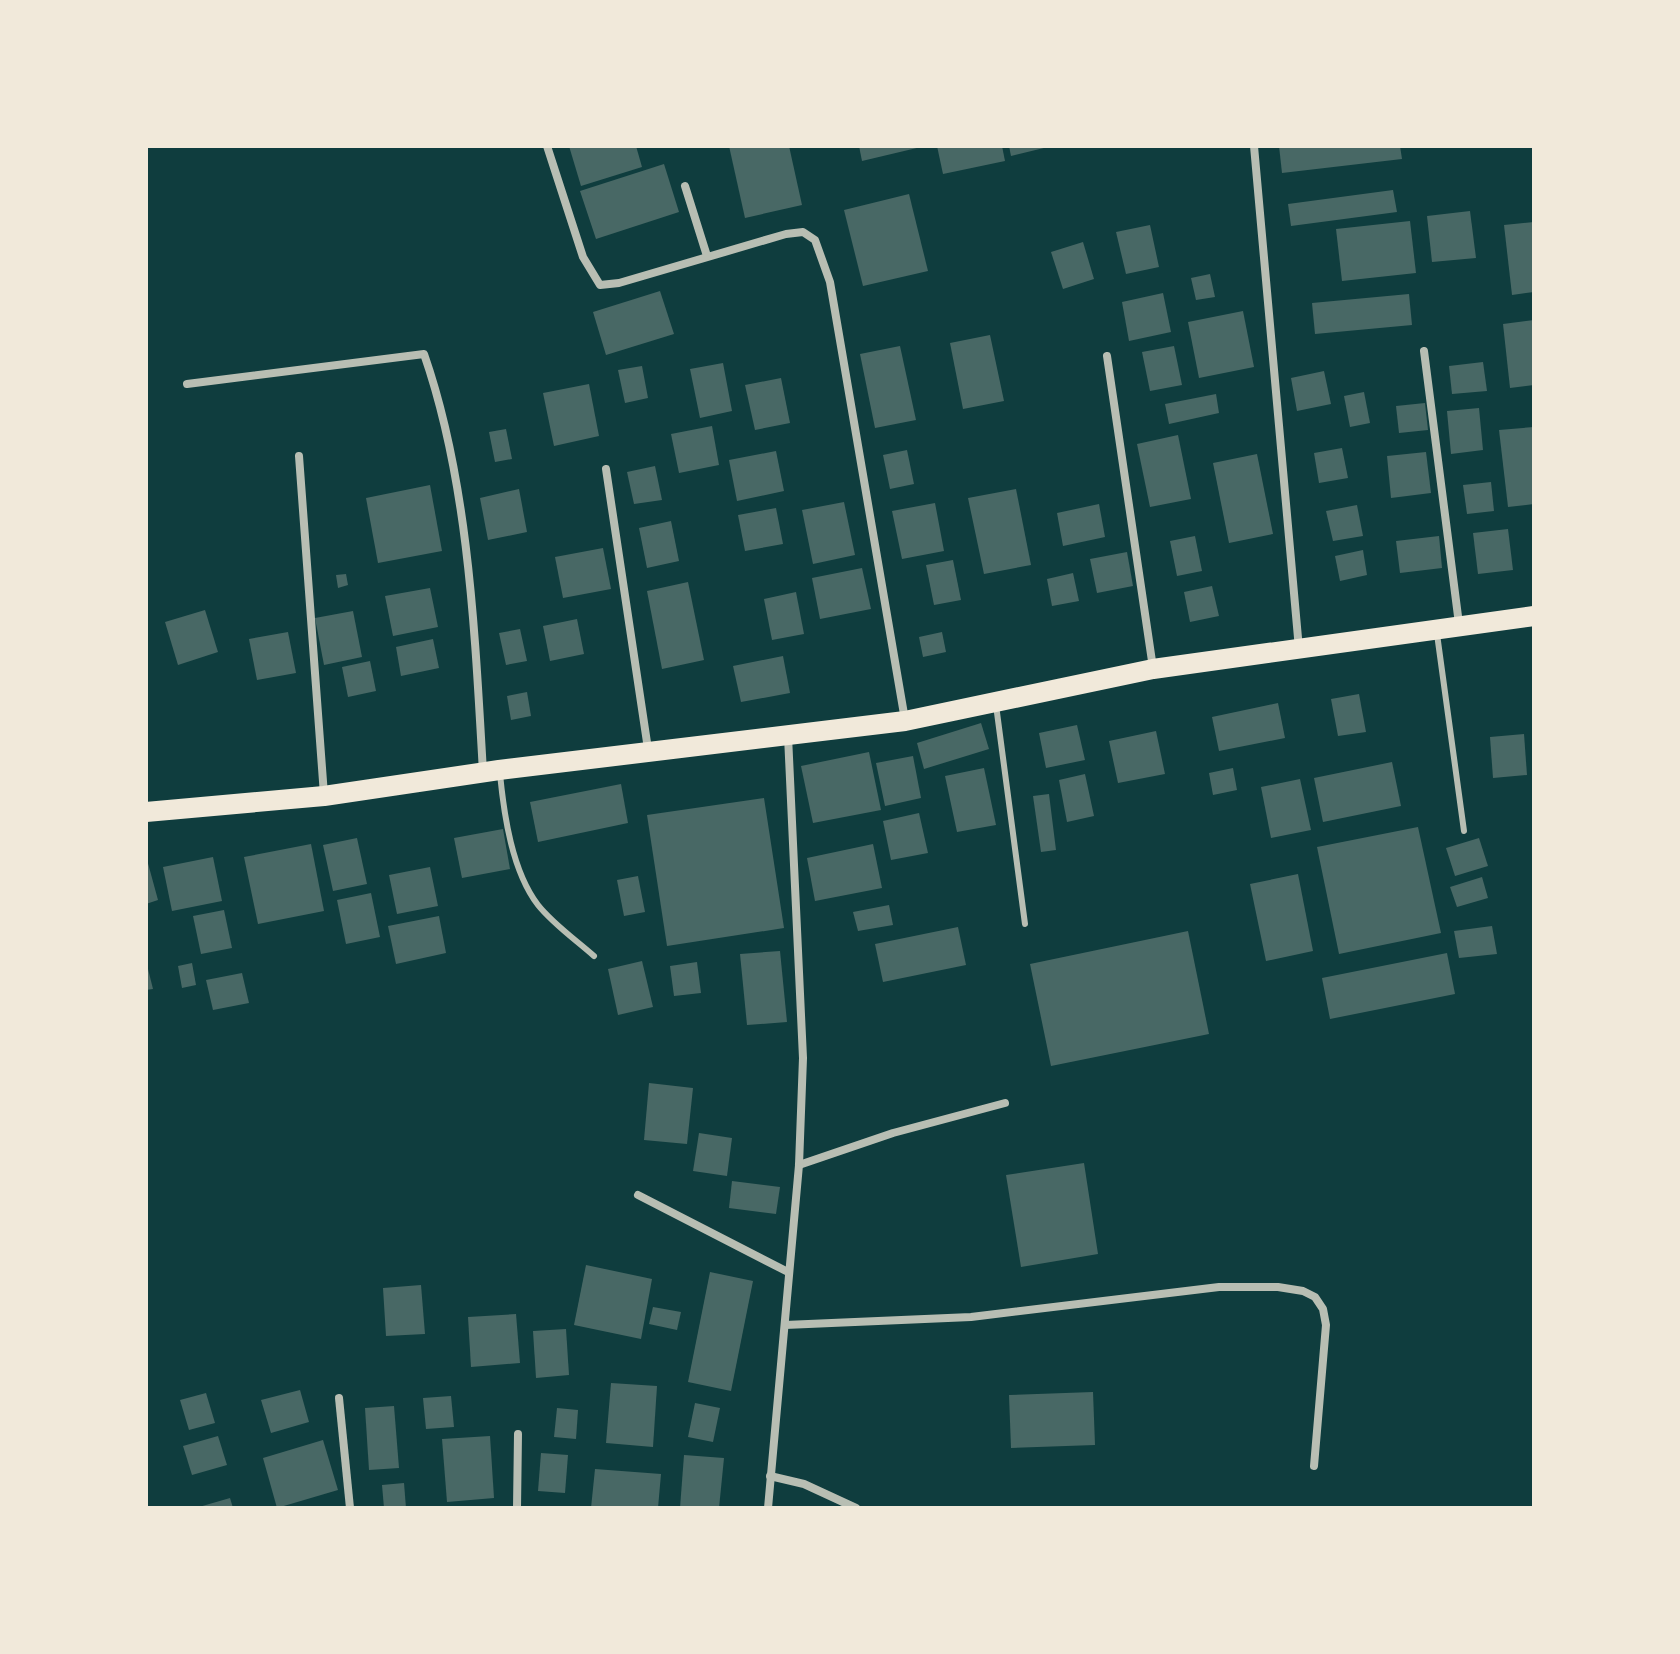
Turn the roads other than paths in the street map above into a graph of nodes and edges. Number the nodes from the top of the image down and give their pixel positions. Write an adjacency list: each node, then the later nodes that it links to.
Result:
1 (547, 146): 4 (street)
2 (1254, 146): 13 (street)
3 (685, 186): 4 (street)
4 (707, 256): 16 (street)
5 (1424, 351): 11 (street)
6 (1107, 356): 14 (street)
7 (187, 384): 19 (street)
8 (299, 456): 20 (street)
9 (606, 469): 18 (street)
10 (1534, 616): 11 (main road)
11 (1459, 627): 12 (main road)
12 (1437, 630): 13 (main road); 22 (lane)
13 (1299, 650): 14 (main road)
14 (1153, 669): 15 (main road)
15 (996, 702): 16 (main road); 23 (lane)
16 (905, 721): 17 (main road)
17 (788, 736): 18 (main road); 26 (street)
18 (649, 753): 19 (main road)
19 (491, 772): 20 (main road); 24 (lane)
20 (324, 796): 21 (main road)
21 (146, 812)
22 (1464, 831)
23 (1025, 924)
24 (594, 956)
25 (1005, 1103): 26 (street)
26 (799, 1165): 28 (street)
27 (638, 1195): 28 (street)
28 (788, 1272): 29 (street)
29 (785, 1325): 32 (street); 33 (street)
30 (339, 1398): 34 (street)
31 (518, 1434): 35 (street)
32 (1314, 1466)
33 (770, 1476): 36 (street); 37 (street)
34 (350, 1508)
35 (517, 1508)
36 (768, 1508)
37 (856, 1508)

